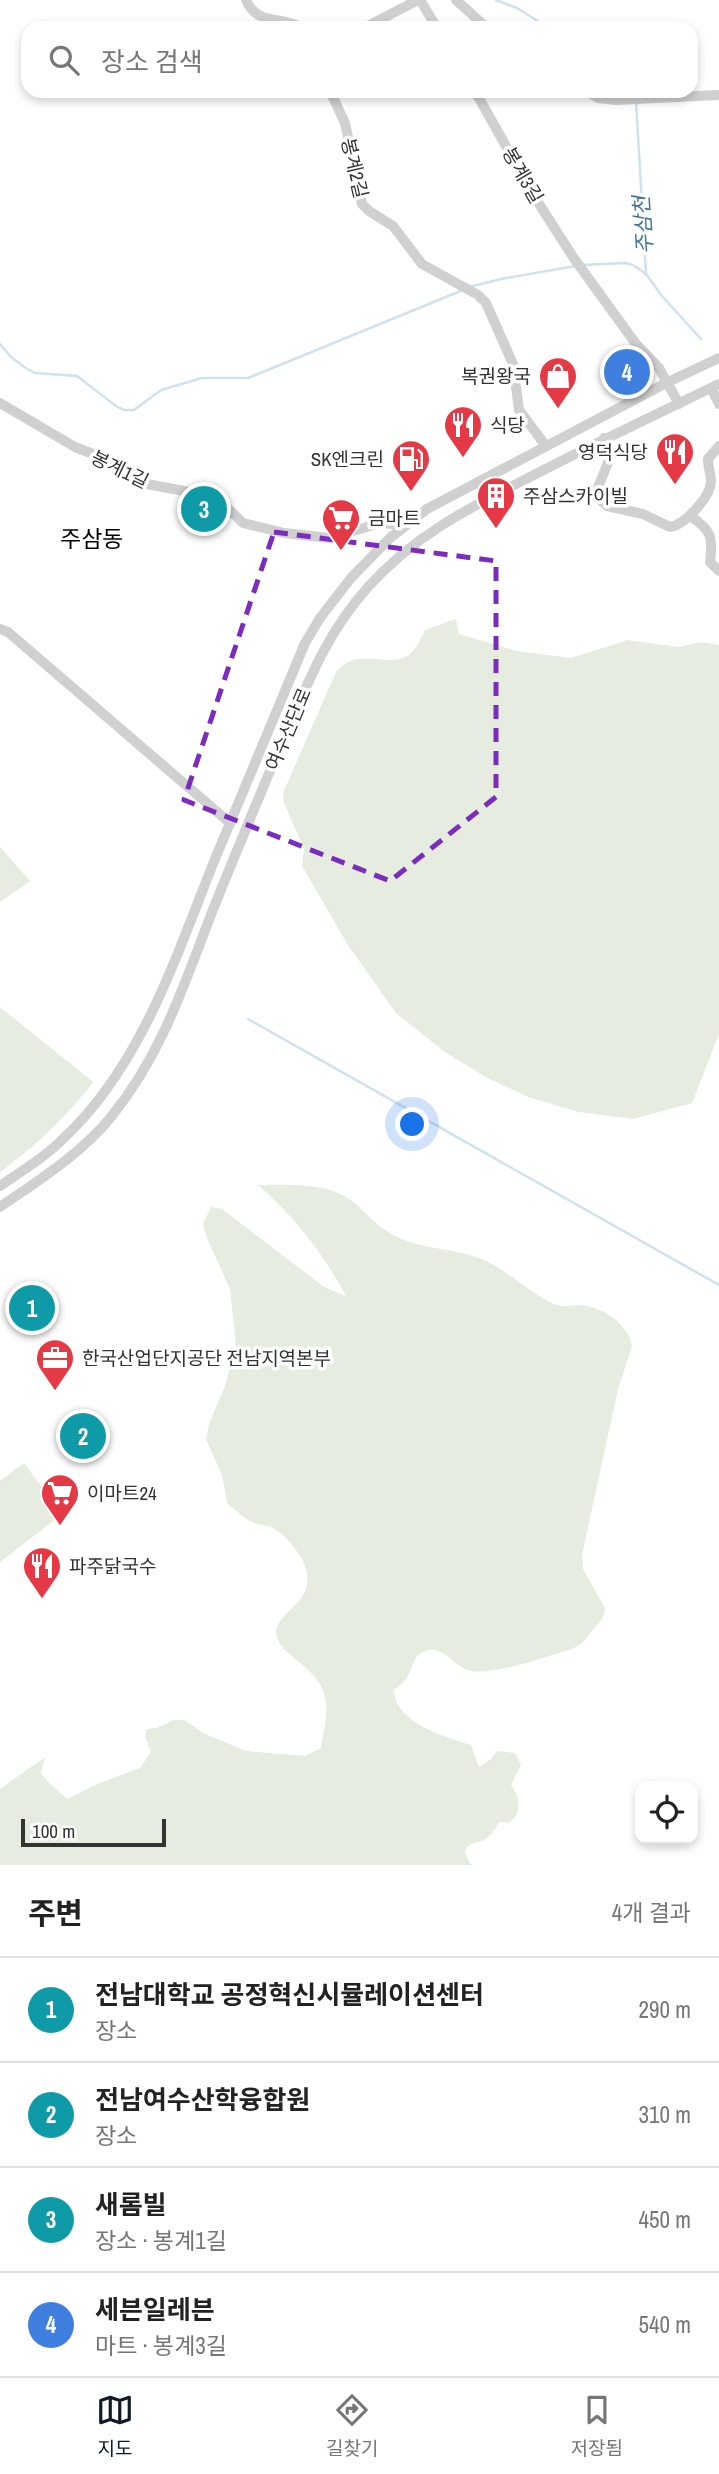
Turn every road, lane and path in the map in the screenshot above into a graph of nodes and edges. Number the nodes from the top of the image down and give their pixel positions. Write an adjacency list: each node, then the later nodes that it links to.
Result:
1 (246, 0): 4 (street)
2 (419, 0): 5 (street); 6 (street)
3 (456, 0): 7 (street)
4 (279, 21)
5 (378, 21)
6 (432, 21)
7 (479, 21)
8 (719, 95): 9 (street)
9 (698, 96)
10 (333, 98): 21 (street, 봉계2길)
11 (479, 98): 15 (street, 봉계3길)
12 (600, 98): 13 (street)
13 (644, 98)
14 (719, 358): 15 (street, 여수산단로)
15 (668, 382): 18 (street); 21 (street, 여수산단로)
16 (715, 386): 18 (street, 여수산단로); 19 (street)
17 (0, 403): 24 (street, 봉계1길)
18 (679, 404): 20 (street, 여수산단로)
19 (719, 404)
20 (604, 438): 23 (street); 25 (street, 여수산단로)
21 (546, 446): 24 (street, 여수산단로)
22 (719, 446): 23 (street)
23 (690, 516): 26 (street)
24 (406, 525): 25 (street); 28 (street, 여수산단로)
25 (418, 541): 30 (street, 여수산단로)
26 (719, 571)
27 (0, 629): 28 (street)
28 (230, 822): 29 (street, 여수산단로)
29 (0, 1186)
30 (0, 1207)

